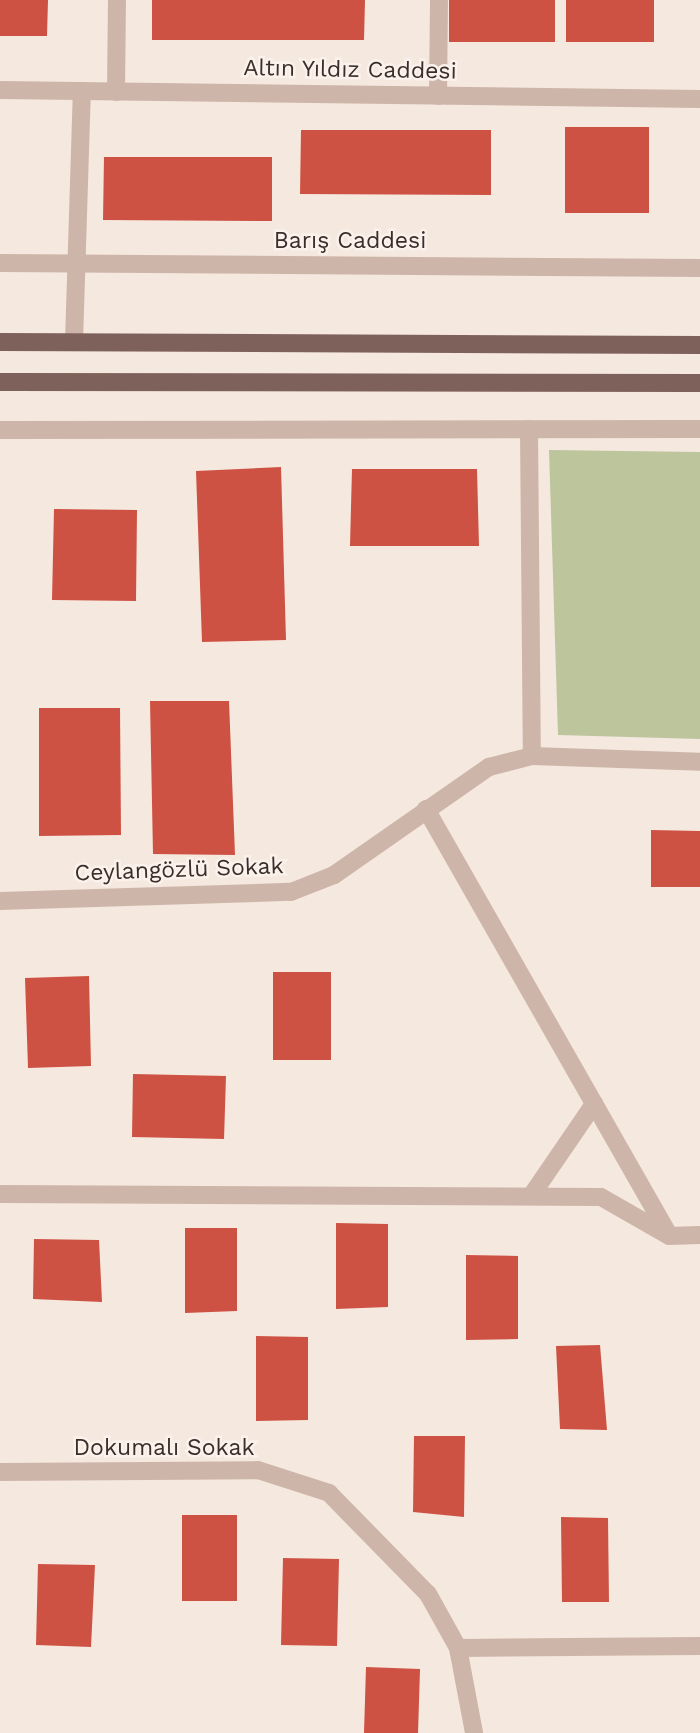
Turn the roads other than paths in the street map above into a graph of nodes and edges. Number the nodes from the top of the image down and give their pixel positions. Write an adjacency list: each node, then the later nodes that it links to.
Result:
1 (117, 0): 5 (street)
2 (439, 0): 6 (street)
3 (0, 90): 4 (street, Altın Yıldız Caddesi)
4 (82, 91): 5 (street, Altın Yıldız Caddesi); 9 (street)
5 (116, 92): 6 (street, Altın Yıldız Caddesi)
6 (438, 96): 7 (street, Altın Yıldız Caddesi)
7 (700, 99)
8 (0, 263): 9 (street, Barış Caddesi)
9 (75, 264): 10 (street, Barış Caddesi); 12 (street)
10 (700, 268)
11 (0, 342): 12 (main road)
12 (74, 342): 13 (main road)
13 (700, 345)
14 (0, 382): 15 (main road)
15 (700, 383)
16 (529, 429): 17 (street); 18 (street); 19 (street)
17 (700, 429)
18 (0, 430)
19 (532, 756): 20 (street, Ceylangözlü Sokak); 21 (street, Ceylangözlü Sokak)
20 (700, 762)
21 (426, 809): 22 (street, Ceylangözlü Sokak); 23 (street)
22 (0, 901)
23 (594, 1104): 25 (street); 27 (street)
24 (0, 1194): 25 (street)
25 (531, 1196): 27 (street)
26 (700, 1235): 27 (street)
27 (669, 1236)
28 (0, 1472): 30 (street, Dokumalı Sokak)
29 (700, 1646): 30 (street)
30 (458, 1648): 31 (street, Dokumalı Sokak)
31 (474, 1733)

